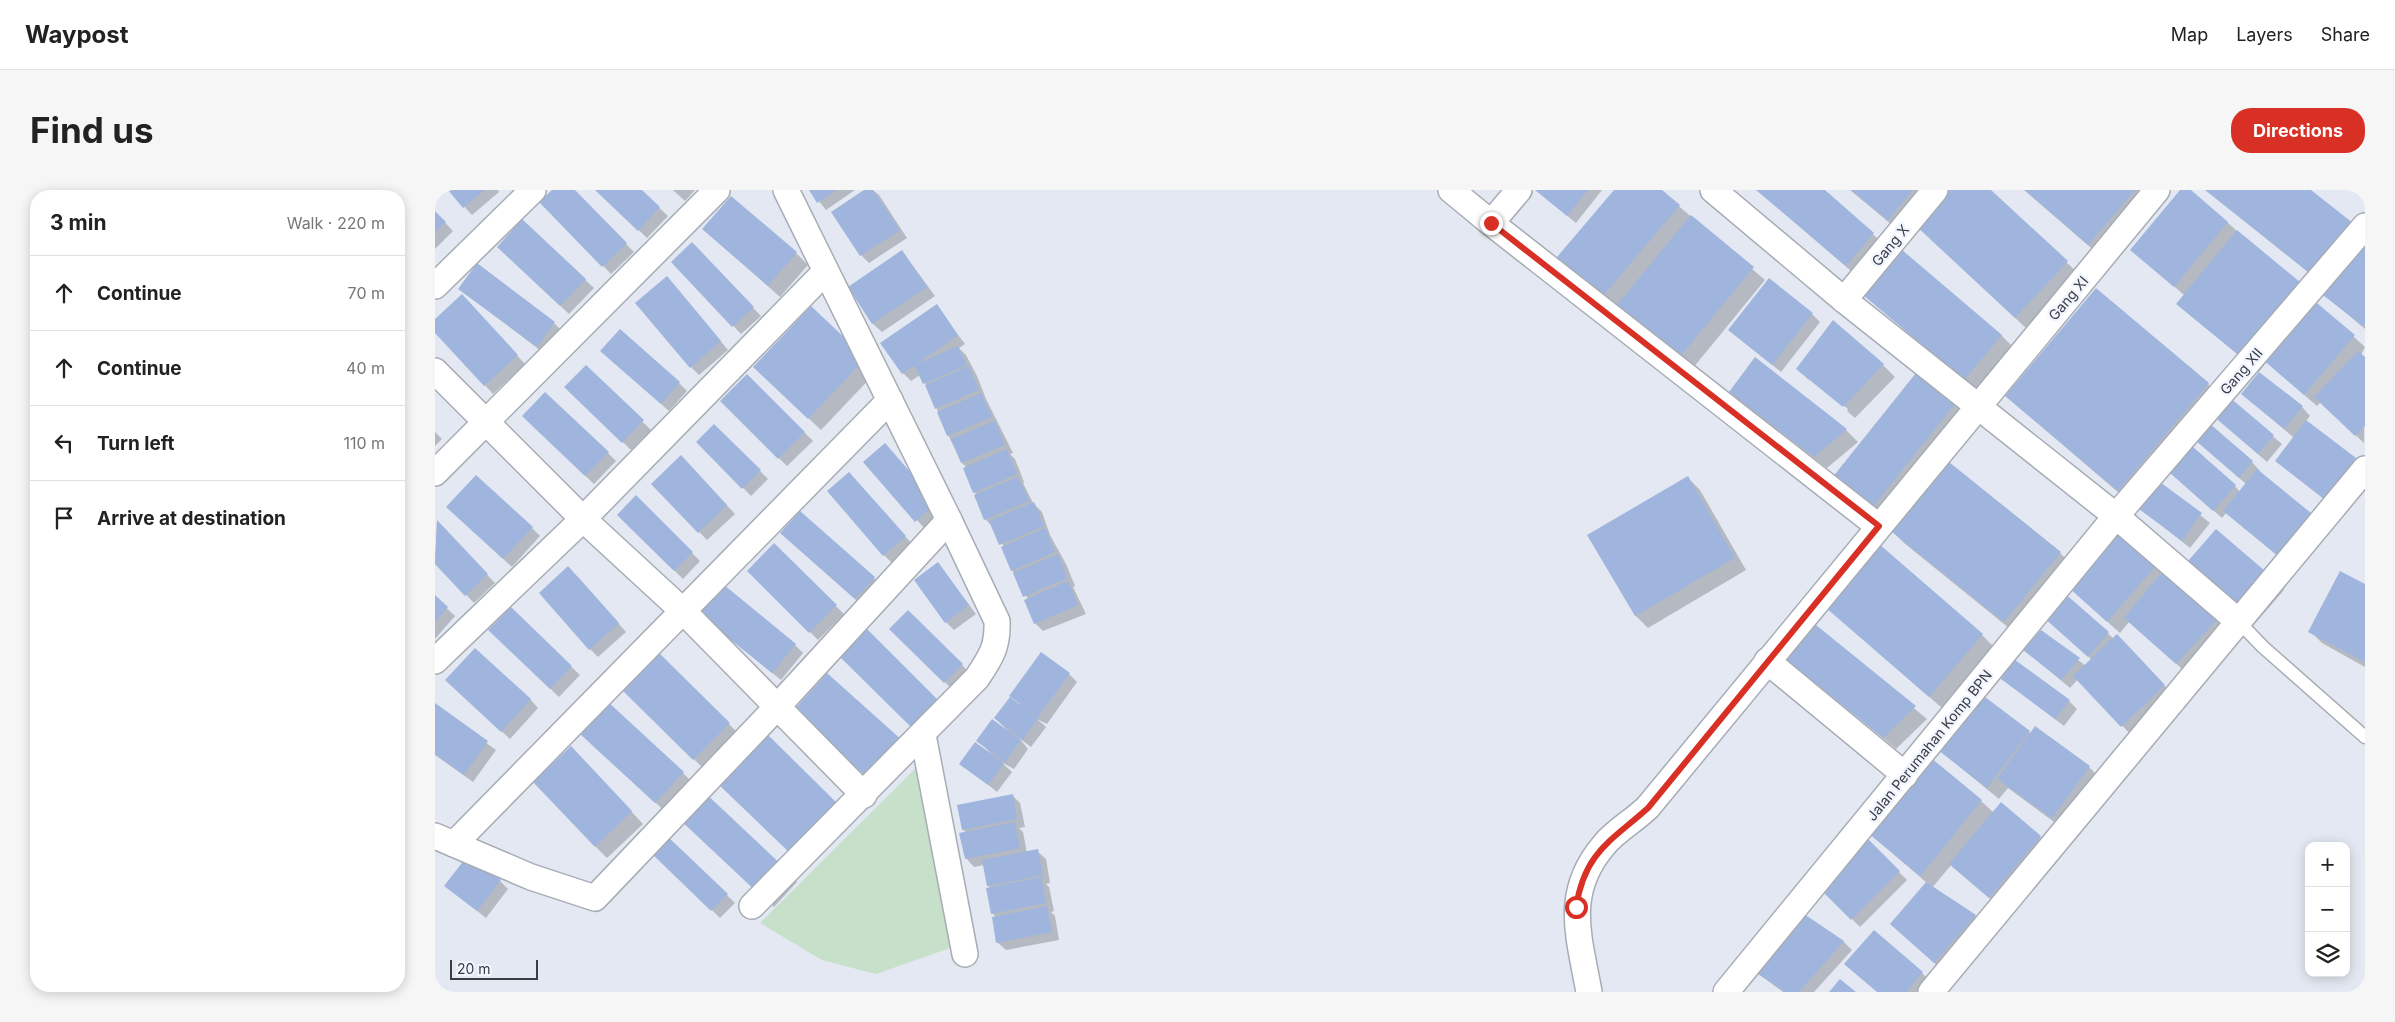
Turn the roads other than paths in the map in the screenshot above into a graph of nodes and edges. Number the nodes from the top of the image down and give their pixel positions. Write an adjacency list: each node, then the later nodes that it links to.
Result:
1 (533, 190): 12 (street)
2 (717, 190): 17 (street)
3 (786, 190): 11 (street)
4 (1451, 190): 9 (street)
5 (1519, 190): 9 (street)
6 (1935, 190): 13 (street, Gang X)
7 (2157, 190): 16 (street, Gang XI)
8 (1715, 191): 13 (street)
9 (1491, 223): 23 (street)
10 (2365, 226): 20 (street, Gang XII)
11 (825, 272): 15 (street); 21 (street)
12 (435, 286)
13 (1844, 300): 16 (street)
14 (435, 371): 17 (street)
15 (890, 400): 22 (street); 24 (street)
16 (1979, 406): 20 (street); 23 (street)
17 (485, 422): 19 (street); 21 (street)
18 (2365, 469): 25 (street)
19 (435, 473)
20 (2117, 516): 25 (street); 31 (street, Jalan Perumahan Komp BPN)
21 (583, 519): 24 (street); 26 (street)
22 (949, 520): 28 (street); 29 (street)
23 (1879, 526): 27 (street)
24 (684, 612): 28 (street); 33 (street)
25 (2239, 622): 30 (lane); 38 (street)
26 (435, 661)
27 (1767, 661): 31 (street); 37 (street)
28 (777, 707): 32 (street); 33 (street)
29 (923, 734): 32 (street); 35 (street)
30 (2365, 738)
31 (1905, 775): 36 (street, Jalan Perumahan Komp BPN)
32 (863, 795): 34 (street)
33 (445, 840)
34 (752, 906)
35 (965, 954)
36 (1733, 983)
37 (1589, 992)
38 (1931, 992)

